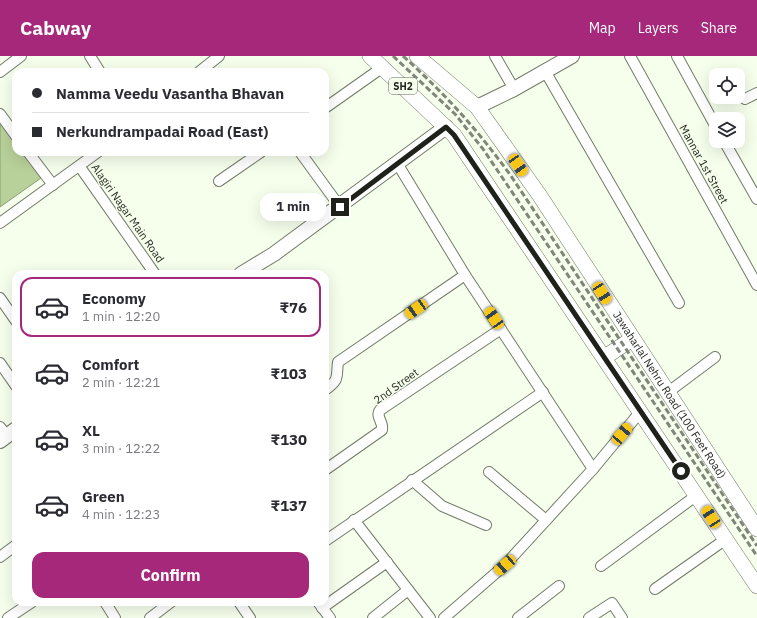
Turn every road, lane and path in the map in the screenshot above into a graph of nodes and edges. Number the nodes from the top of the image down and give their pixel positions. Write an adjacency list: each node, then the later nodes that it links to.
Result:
1 (21, 56): 14 (street)
2 (90, 56): 11 (street)
3 (219, 56): 12 (street)
4 (370, 56): 10 (main road, SH2)
5 (417, 56): 19 (main road, Jawaharlal Nehru Road (100 Feet Road))
6 (495, 56): 15 (street)
7 (572, 56): 13 (street)
8 (630, 56): 39 (street, Mannar 1st Street)
9 (677, 56): 21 (street)
10 (383, 67): 18 (street); 22 (main road, SH2)
11 (98, 68)
12 (204, 68)
13 (545, 71): 15 (street); 41 (street)
14 (0, 72)
15 (514, 89): 19 (street)
16 (757, 93): 17 (street)
17 (745, 100)
18 (329, 105)
19 (477, 107): 44 (main road, Jawaharlal Nehru Road (100 Feet Road))
20 (0, 114): 23 (street)
21 (709, 114)
22 (446, 127): 29 (street); 45 (main road, SH2)
23 (12, 130)
24 (728, 148): 33 (street)
25 (31, 156): 32 (street)
26 (93, 156): 30 (street)
27 (255, 156): 31 (street)
28 (303, 156): 34 (street)
29 (397, 163): 34 (street); 38 (street)
30 (80, 167): 32 (street); 36 (street, Alagiri Nagar Main Road)
31 (219, 181)
32 (53, 185): 35 (street)
33 (757, 199)
34 (340, 207): 37 (street)
35 (0, 223)
36 (152, 270)
37 (248, 270)
38 (466, 275): 43 (street); 49 (street)
39 (757, 285)
40 (0, 298): 42 (street)
41 (679, 303)
42 (12, 315)
43 (501, 329): 50 (street); 53 (street, 2nd Street)
44 (632, 339): 45 (main road); 51 (main road, Jawaharlal Nehru Road (100 Feet Road))
45 (604, 357): 52 (main road, SH2)
46 (715, 357): 51 (street)
47 (0, 362): 48 (street)
48 (12, 380)
49 (329, 387)
50 (543, 392): 54 (street); 56 (street)
51 (667, 393): 60 (main road, Jawaharlal Nehru Road (100 Feet Road))
52 (641, 411): 54 (street); 57 (main road, SH2)
53 (329, 467)
54 (593, 469): 59 (street)
55 (489, 472): 59 (street)
56 (412, 480): 58 (street); 61 (street)
57 (697, 495): 63 (main road, SH2); 67 (street)
58 (354, 520): 62 (street); 66 (street)
59 (546, 520): 85 (street)
60 (756, 524)
61 (486, 525)
62 (329, 538)
63 (726, 539): 69 (main road, SH2); 70 (street)
64 (12, 548): 65 (street)
65 (0, 557)
66 (387, 562): 71 (street); 72 (street)
67 (601, 566)
68 (559, 586): 86 (street)
69 (757, 586)
70 (655, 589)
71 (408, 590): 83 (street); 84 (street)
72 (329, 599)
73 (26, 606): 78 (street)
74 (108, 606): 79 (street)
75 (164, 606): 80 (street)
76 (242, 606): 81 (street)
77 (321, 606): 82 (street)
78 (8, 618)
79 (115, 618)
80 (150, 618)
81 (250, 618)
82 (330, 618)
83 (373, 618)
84 (430, 618)
85 (444, 618)
86 (518, 618)
87 (589, 618): 88 (street)
88 (622, 618)

